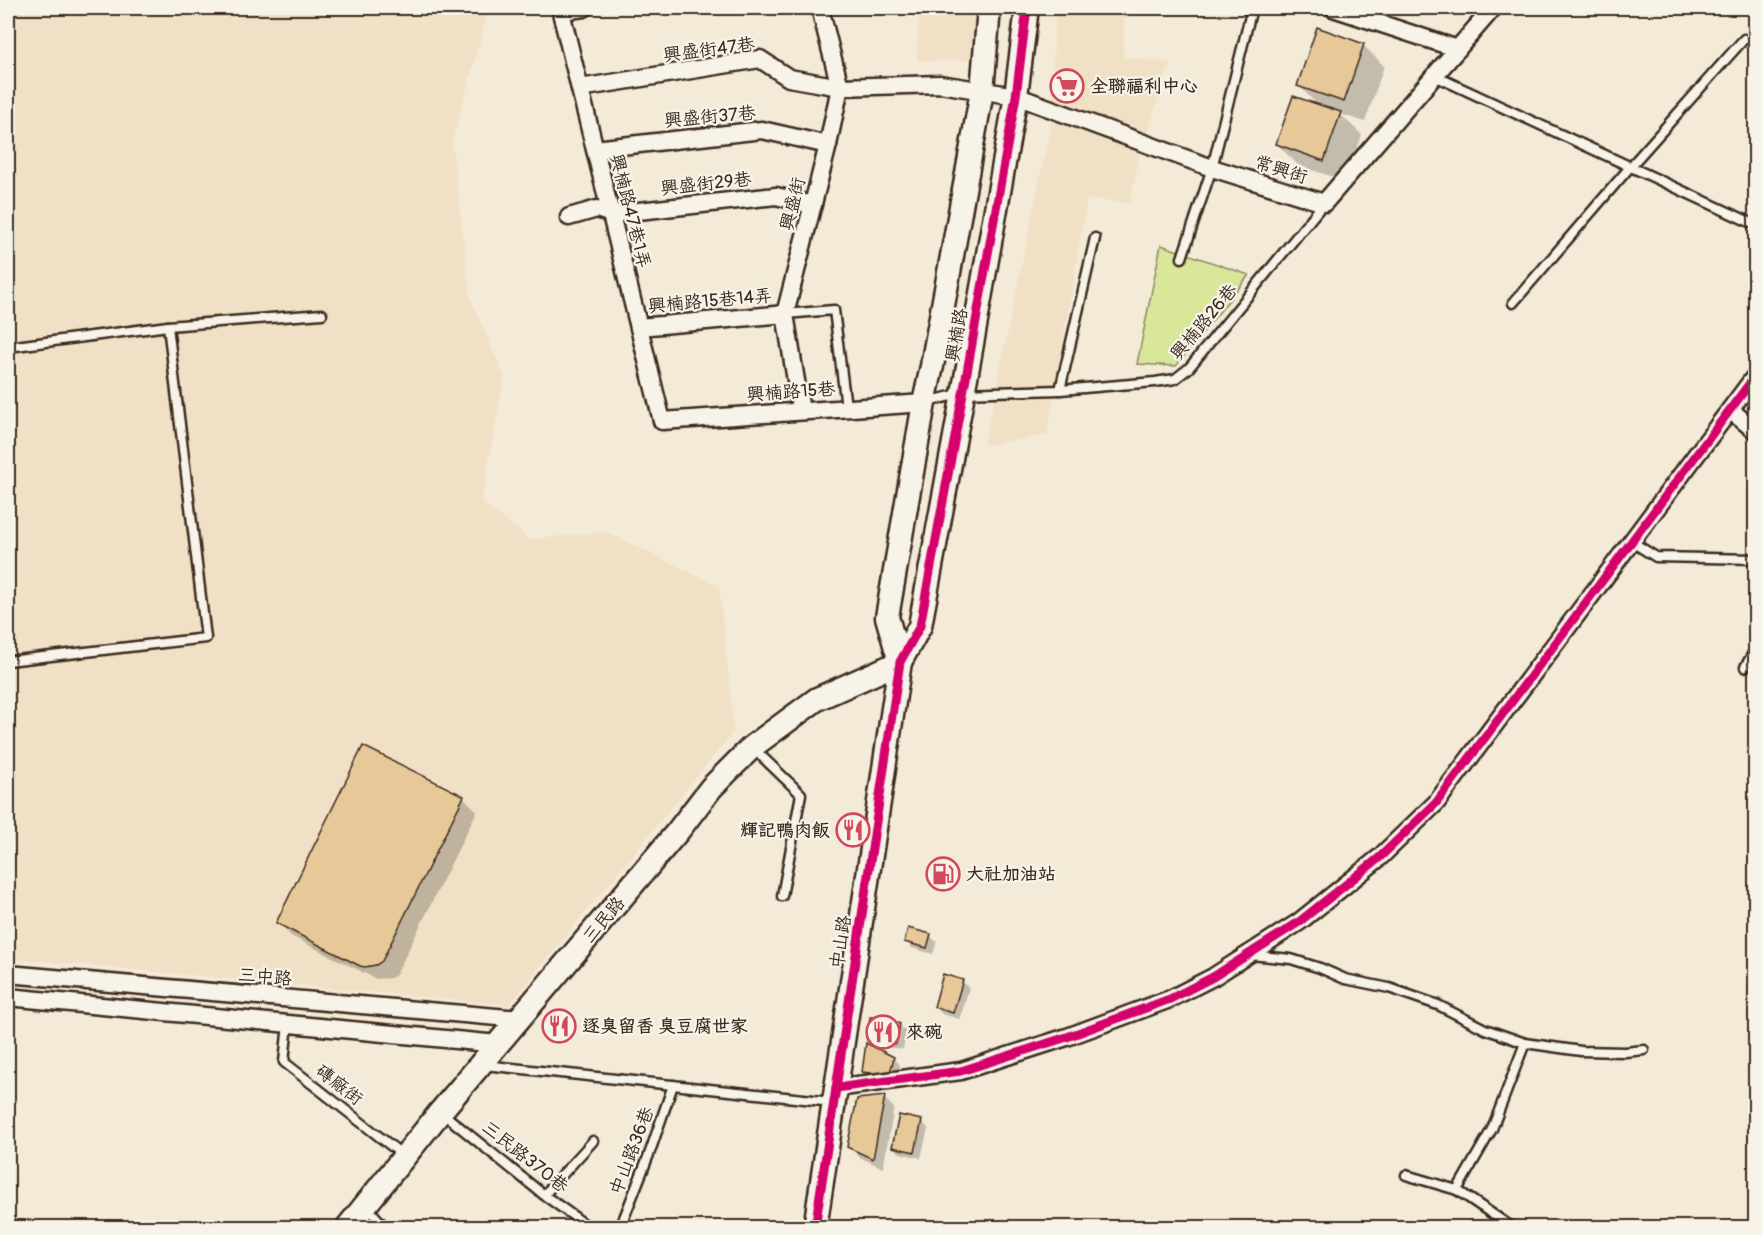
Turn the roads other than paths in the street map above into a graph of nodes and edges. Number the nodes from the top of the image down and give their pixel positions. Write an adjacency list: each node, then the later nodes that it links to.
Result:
1 (584, 8): 8 (street)
2 (820, 8): 12 (street, 興盛街)
3 (989, 8): 14 (street, 興楠路)
4 (1027, 8): 15 (street, 興楠路)
5 (1252, 8): 19 (lane)
6 (1334, 8): 10 (street)
7 (1493, 8): 10 (street, 常興街)
8 (560, 9): 13 (street, 興楠路47巷1弄)
9 (1744, 39): 18 (lane)
10 (1458, 49): 11 (street, 常興街)
11 (1435, 76): 18 (lane); 20 (street, 常興街)
12 (840, 87): 13 (street, 興盛街47巷); 14 (street, 興盛街47巷); 16 (street, 興盛街)
13 (580, 88): 17 (street, 興楠路47巷1弄)
14 (982, 91): 15 (street, 常興街); 36 (street, 興楠路)
15 (1016, 96): 19 (street, 常興街); 35 (street, 興楠路)
16 (828, 145): 17 (street, 興盛街37巷); 21 (street, 興盛街)
17 (595, 148): 22 (street, 興楠路47巷1弄)
18 (1630, 167): 24 (lane); 27 (lane)
19 (1212, 168): 20 (street, 常興街); 26 (lane)
20 (1324, 203): 34 (lane, 興楠路26巷)
21 (813, 205): 22 (street, 興盛街29巷); 29 (street, 興盛街)
22 (611, 214): 23 (street, 興盛街29巷); 31 (street, 興楠路47巷1弄)
23 (569, 217)
24 (1755, 225)
25 (1095, 238): 34 (lane)
26 (1182, 258)
27 (1513, 303)
28 (322, 314): 30 (lane)
29 (785, 314): 31 (street, 興楠路15巷14弄); 37 (lane); 39 (street, 興盛街)
30 (168, 326): 32 (lane); 45 (lane)
31 (639, 327): 40 (street, 興楠路47巷1弄)
32 (8, 347)
33 (1755, 375): 38 (street)
34 (1060, 390): 35 (lane, 興楠路26巷)
35 (963, 393): 36 (lane, 興楠路26巷); 46 (street, 興楠路)
36 (924, 403): 37 (street, 興楠路15巷); 46 (street, 興楠路)
37 (846, 407): 39 (street, 興楠路15巷)
38 (1730, 410): 41 (street); 42 (street)
39 (801, 411): 40 (street, 興楠路15巷)
40 (662, 421)
41 (1755, 431)
42 (1632, 542): 43 (lane); 50 (street)
43 (1755, 559)
44 (1755, 648): 47 (lane)
45 (8, 662)
46 (900, 662): 48 (street, 三民路); 60 (street, 中山路)
47 (1745, 667)
48 (752, 747): 49 (lane); 53 (street, 三民路)
49 (782, 896)
50 (1247, 955): 55 (lane); 60 (street)
51 (8, 974): 53 (street, 三中路)
52 (8, 997): 54 (street)
53 (520, 1019): 56 (street, 三民路)
54 (288, 1024): 56 (street); 63 (lane, 磚廠街)
55 (1525, 1043): 57 (lane); 65 (lane)
56 (498, 1044): 58 (street, 三民路)
57 (1644, 1050)
58 (481, 1065): 59 (lane); 61 (street, 三民路)
59 (673, 1085): 60 (lane); 71 (lane, 中山路36巷)
60 (835, 1095): 72 (street, 中山路)
61 (441, 1111): 63 (street, 三民路); 66 (lane, 三民路370巷)
62 (593, 1141): 66 (lane)
63 (405, 1156): 67 (street, 三民路)
64 (1406, 1175): 65 (lane)
65 (1457, 1190): 73 (lane)
66 (544, 1195): 70 (lane, 三民路370巷)
67 (365, 1205): 68 (street, 三民路); 69 (lane)
68 (348, 1227)
69 (386, 1227)
70 (590, 1227)
71 (620, 1227)
72 (814, 1227)
73 (1513, 1227)

